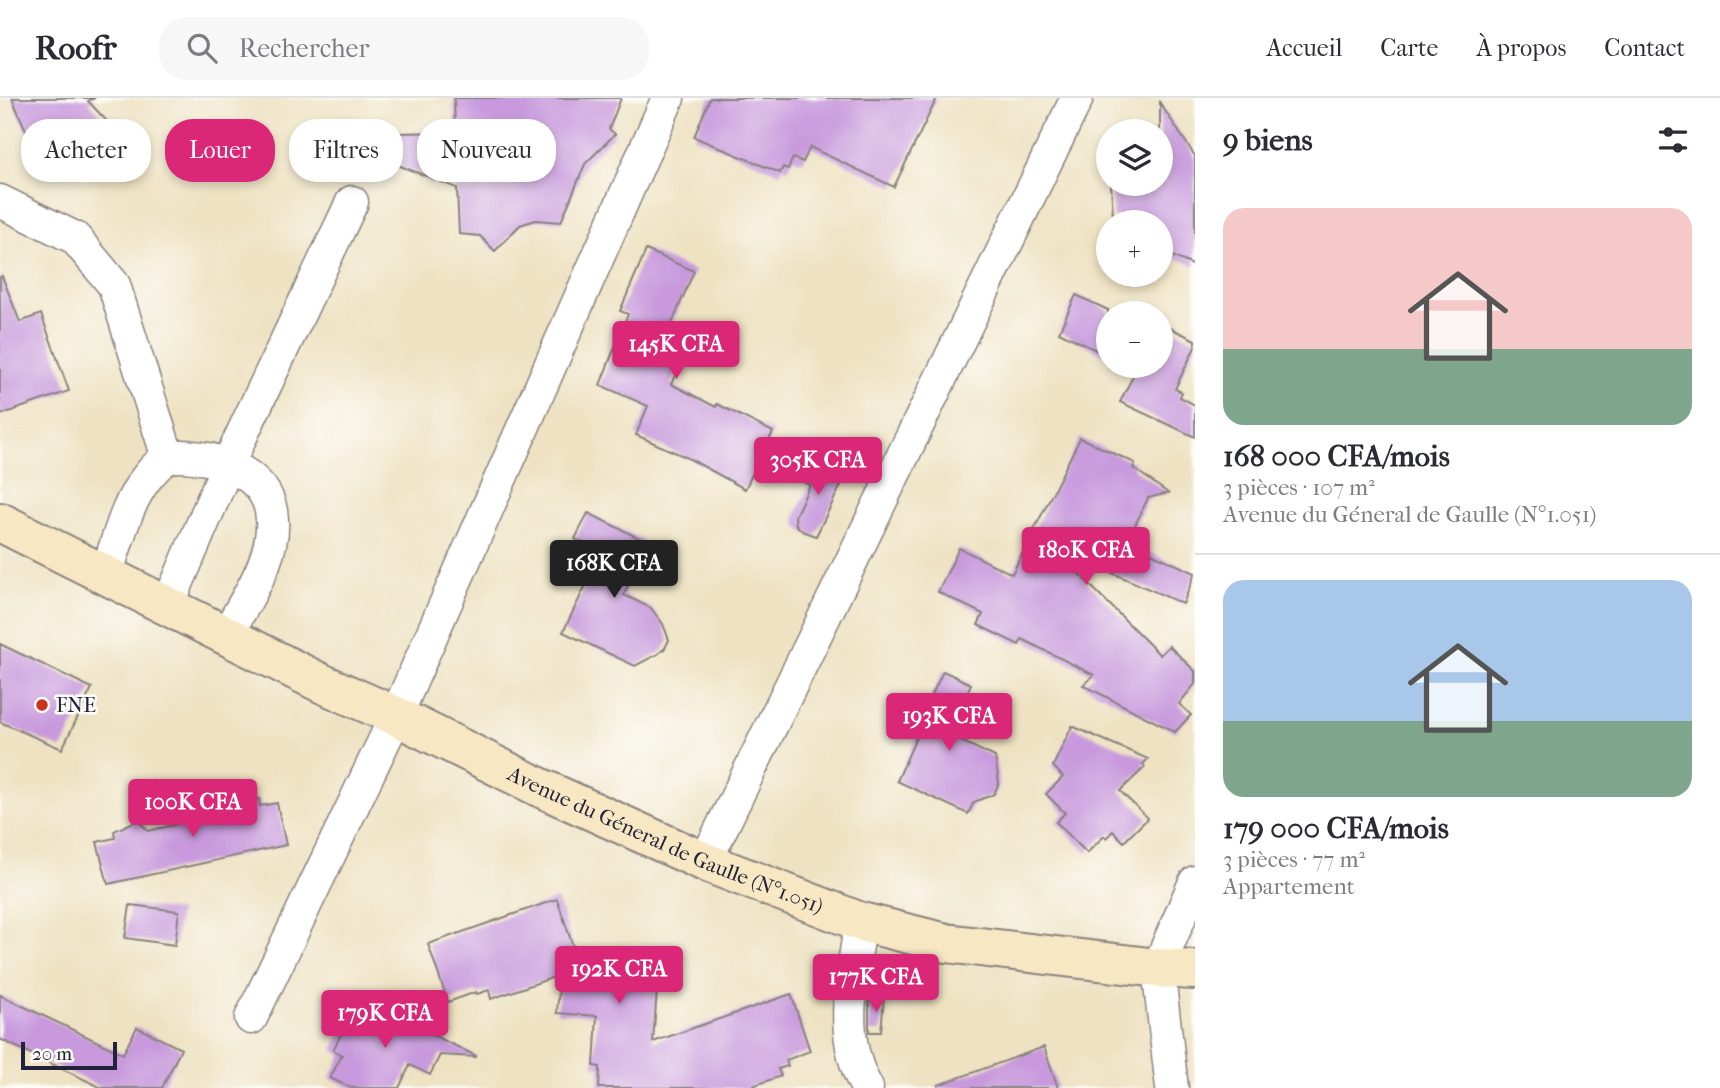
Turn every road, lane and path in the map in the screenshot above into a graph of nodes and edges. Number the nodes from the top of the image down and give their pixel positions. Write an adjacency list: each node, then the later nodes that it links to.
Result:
1 (668, 98): 11 (street)
2 (1077, 98): 12 (street)
3 (0, 201): 5 (street)
4 (352, 202): 6 (street)
5 (168, 458): 6 (street); 8 (street)
6 (228, 464): 9 (street); 10 (street)
7 (0, 522): 8 (main road, Avenue du Géneral de Gaulle (N°1.051))
8 (106, 573): 9 (main road, Avenue du Géneral de Gaulle (N°1.051))
9 (168, 605): 10 (main road, Avenue du Géneral de Gaulle (N°1.051))
10 (227, 634): 11 (main road, Avenue du Géneral de Gaulle (N°1.051))
11 (396, 716): 12 (main road, Avenue du Géneral de Gaulle (N°1.051)); 16 (street)
12 (705, 862): 14 (main road, Avenue du Géneral de Gaulle (N°1.051))
13 (1195, 882): 15 (street)
14 (861, 922): 15 (main road, Avenue du Géneral de Gaulle (N°1.051)); 17 (street)
15 (1177, 969): 18 (street)
16 (251, 1018)
17 (867, 1088)
18 (1172, 1088)

